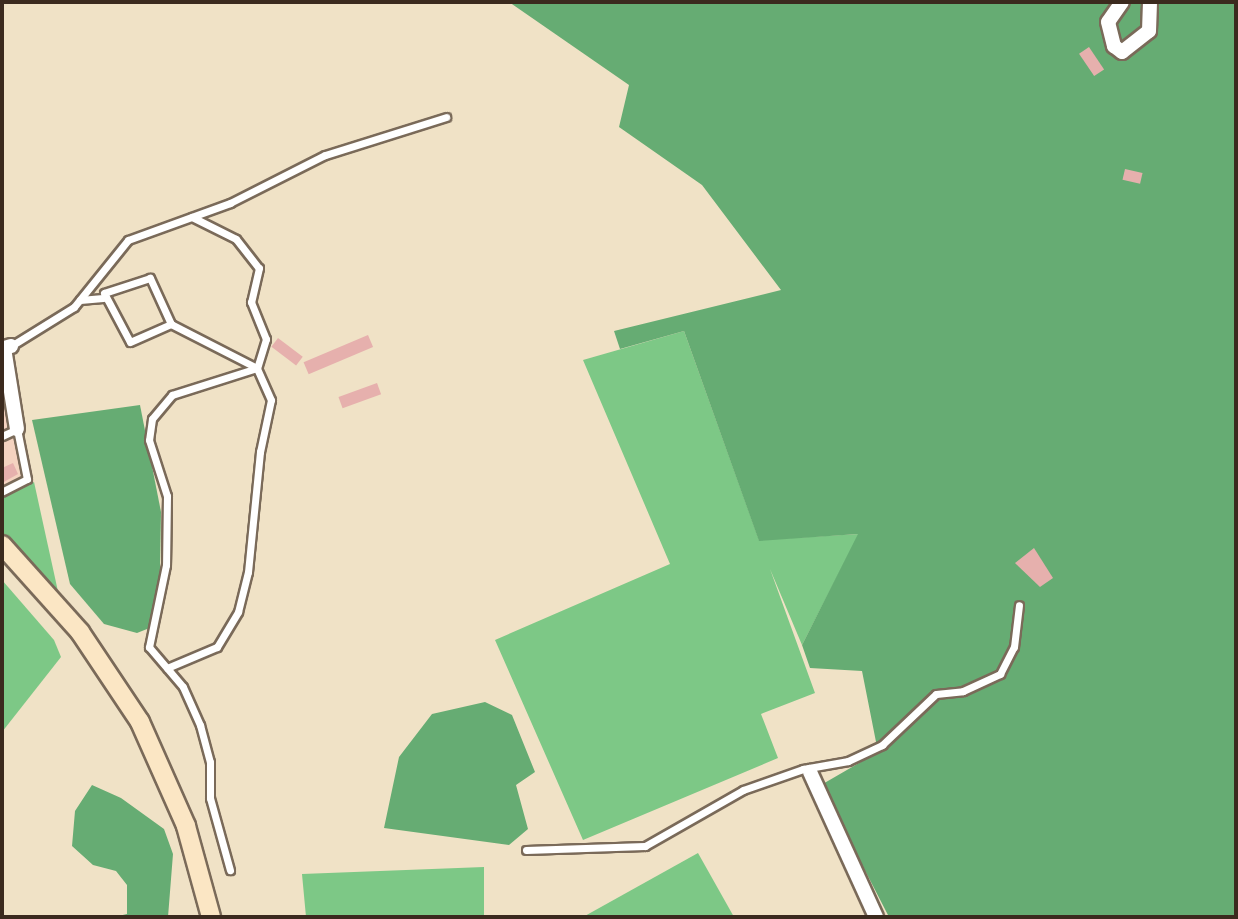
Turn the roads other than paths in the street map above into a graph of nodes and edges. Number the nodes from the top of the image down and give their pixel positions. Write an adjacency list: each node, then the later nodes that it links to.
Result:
1 (1122, 2): 2 (street)
2 (1150, 2)
3 (446, 117): 4 (lane)
4 (192, 217): 6 (lane); 9 (lane)
5 (103, 298): 6 (lane); 7 (lane); 7 (lane)
6 (80, 300): 8 (lane)
7 (171, 324): 9 (lane)
8 (6, 344): 10 (street)
9 (257, 368): 15 (lane); 15 (lane)
10 (17, 429): 11 (lane); 12 (lane)
11 (2, 436)
12 (2, 492)
13 (2, 545): 19 (main road)
14 (1019, 605): 16 (lane)
15 (167, 668): 18 (lane)
16 (810, 772): 17 (lane); 20 (street)
17 (526, 850)
18 (230, 870)
19 (211, 917)
20 (876, 917)

